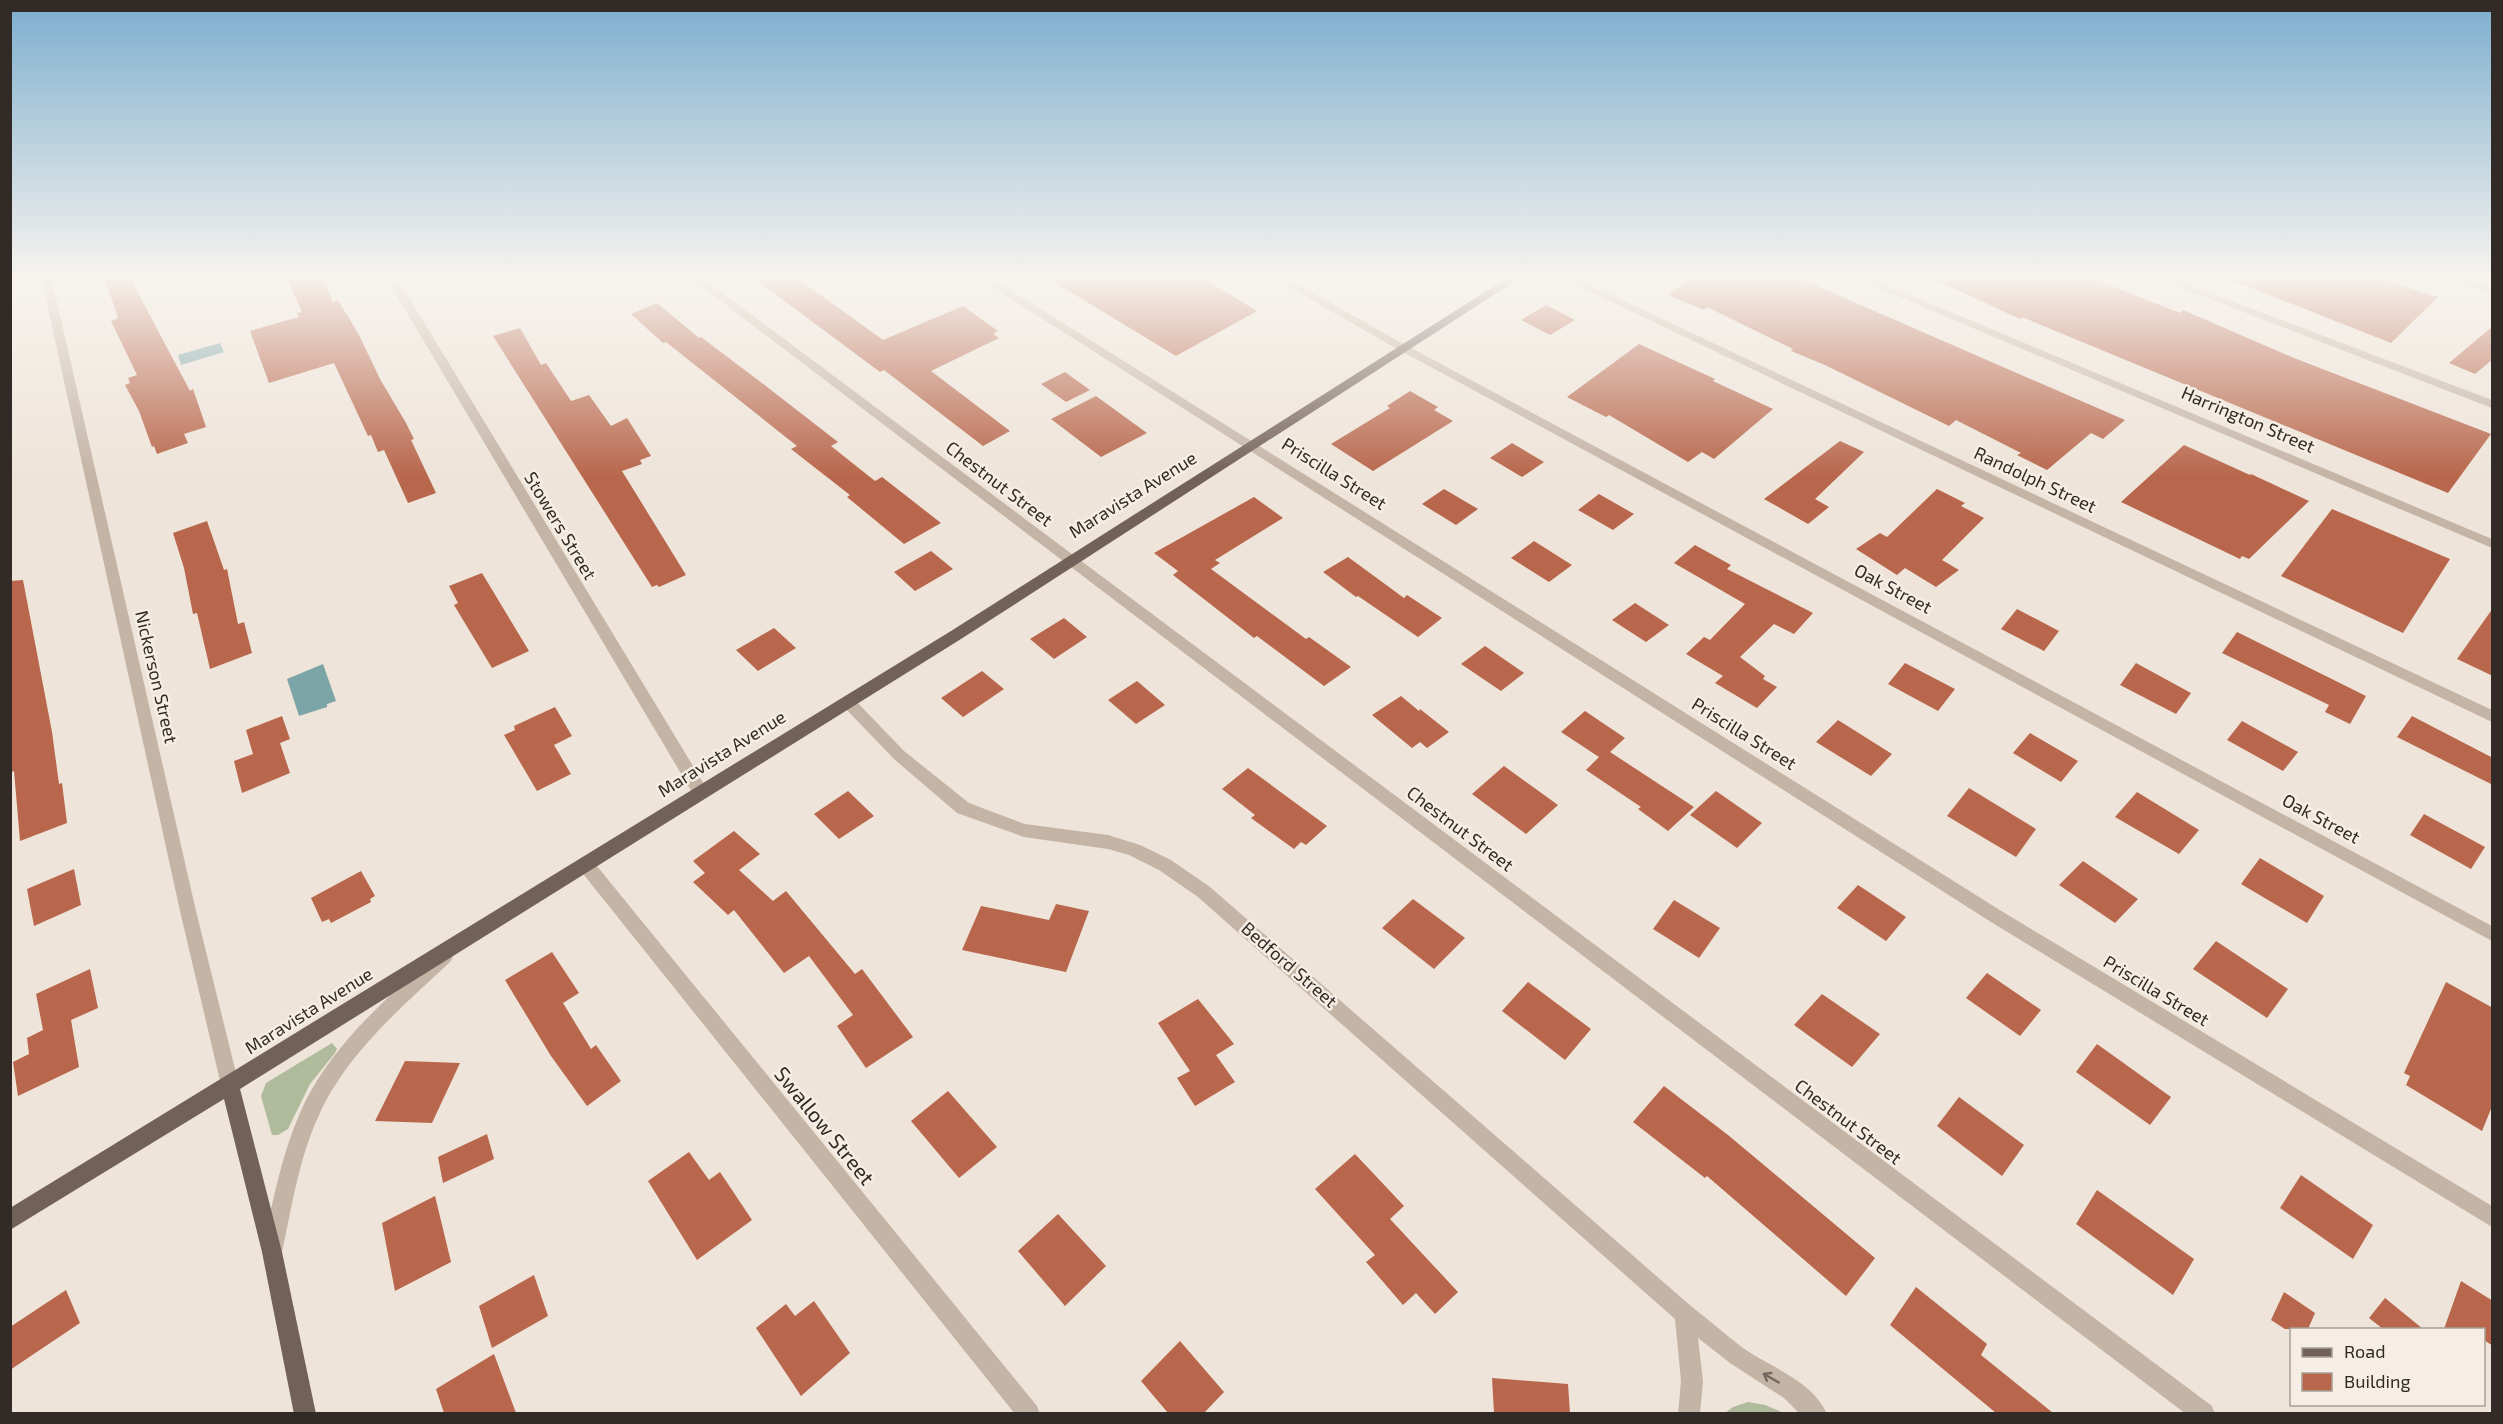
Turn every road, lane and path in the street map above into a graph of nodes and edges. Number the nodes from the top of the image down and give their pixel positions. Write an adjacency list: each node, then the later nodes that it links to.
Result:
1 (61, 342): 21 (street, Nickerson Street)
2 (430, 342): 17 (street, Stowers Street)
3 (781, 342): 14 (street, Chestnut Street)
4 (1087, 342): 12 (street, Priscilla Street)
5 (1394, 342): 10 (street, Oak Street)
6 (1416, 342): 10 (main road, Maravista Avenue)
7 (1703, 342): 16 (street, Randolph Street)
8 (2014, 342): 13 (street, Harrington Street)
9 (2330, 342): 11 (street)
10 (1406, 349): 12 (main road, Maravista Avenue); 19 (street, Oak Street)
11 (2493, 404)
12 (1253, 446): 14 (main road, Maravista Avenue); 22 (street, Priscilla Street)
13 (2493, 544)
14 (1071, 561): 15 (main road, Maravista Avenue); 30 (street, Chestnut Street)
15 (848, 702): 17 (main road, Maravista Avenue); 25 (street, Bedford Street)
16 (2493, 716)
17 (701, 793): 18 (main road, Maravista Avenue)
18 (586, 866): 20 (main road, Maravista Avenue); 27 (street, Swallow Street)
19 (2493, 934)
20 (453, 949): 21 (main road, Maravista Avenue); 24 (street)
21 (230, 1085): 23 (main road, Maravista Avenue); 24 (main road)
22 (2493, 1217)
23 (10, 1220)
24 (272, 1251): 26 (main road)
25 (1685, 1314): 28 (street); 29 (street, Bedford Street, one-way to 25)
26 (305, 1413)
27 (1029, 1413)
28 (1689, 1413)
29 (1816, 1413)
30 (2204, 1413)

